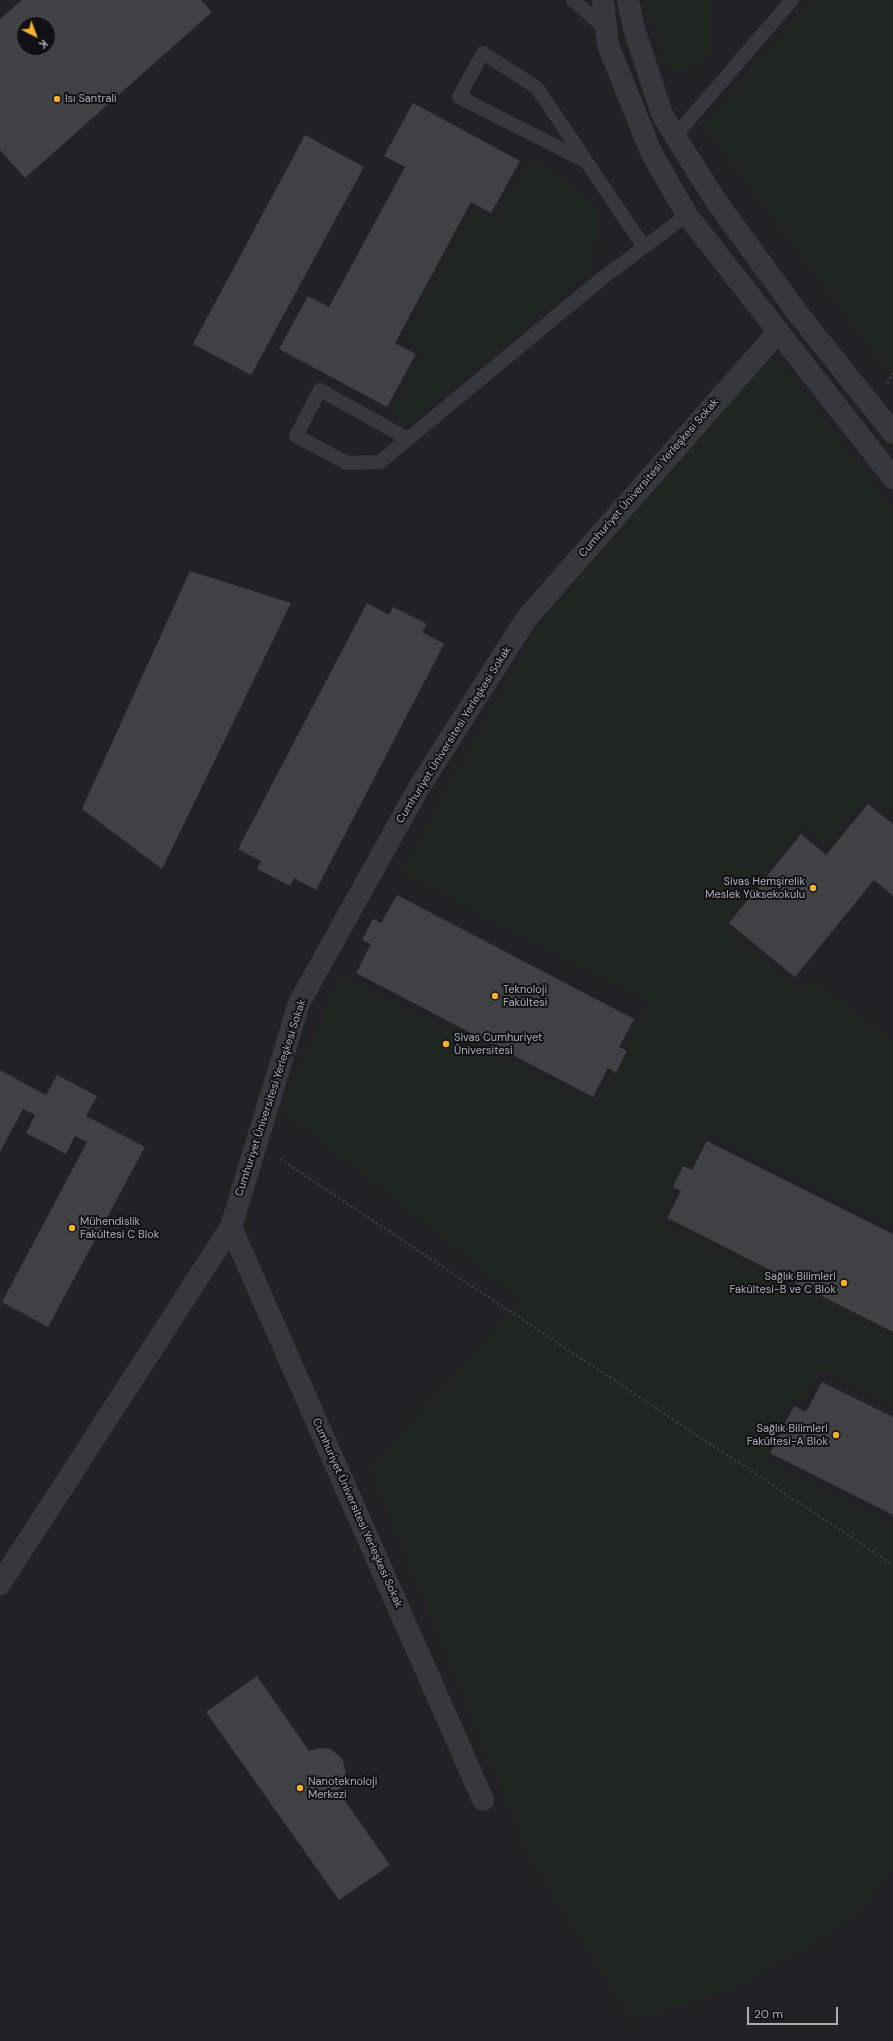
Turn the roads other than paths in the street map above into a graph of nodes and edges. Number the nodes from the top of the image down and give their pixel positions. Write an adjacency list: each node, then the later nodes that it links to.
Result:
1 (573, 0): 5 (lane)
2 (603, 0): 5 (street)
3 (628, 0): 6 (street)
4 (792, 0): 6 (lane)
5 (606, 29): 8 (street)
6 (675, 136): 11 (street)
7 (587, 162): 7 (lane); 9 (lane)
8 (687, 215): 9 (lane); 10 (street)
9 (644, 247): 12 (lane)
10 (778, 332): 13 (street); 14 (street, Cumhuriyet Üniversitesi Yerleşkesi Sokak)
11 (893, 433)
12 (408, 439): 12 (lane)
13 (893, 478)
14 (231, 1227): 15 (street, Cumhuriyet Üniversitesi Yerleşkesi Sokak); 16 (street, Cumhuriyet Üniversitesi Yerleşkesi Sokak)
15 (0, 1584)
16 (483, 1800)

